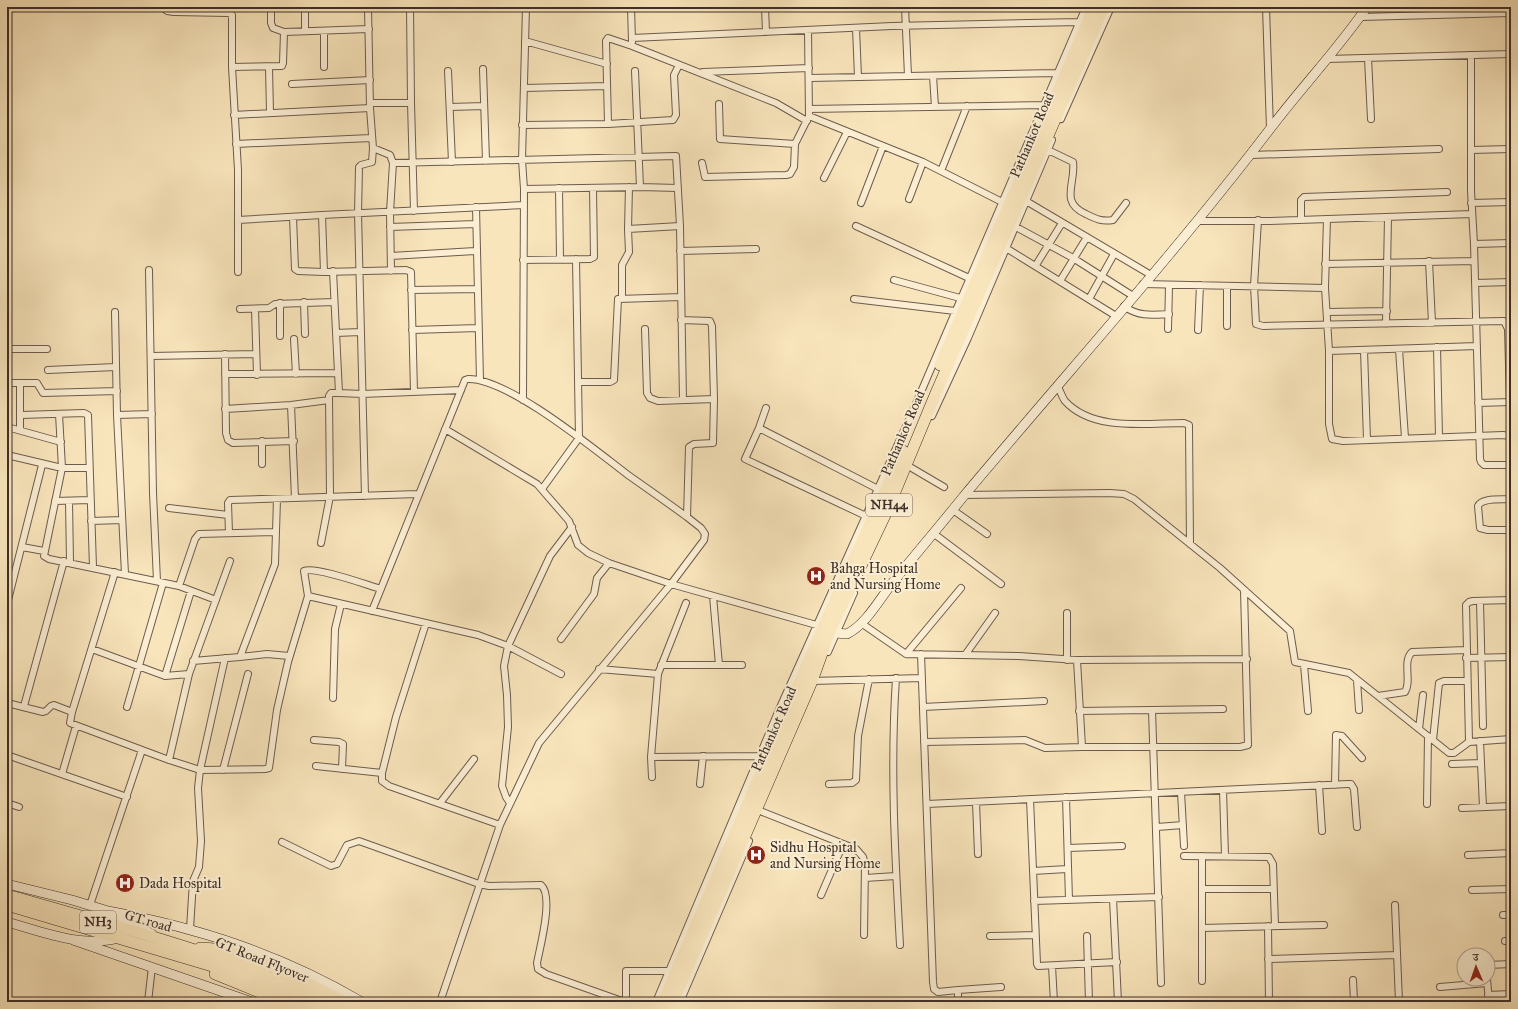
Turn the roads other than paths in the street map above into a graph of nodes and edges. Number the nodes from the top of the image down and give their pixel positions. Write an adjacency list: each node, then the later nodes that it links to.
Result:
1 (162, 7): 38 (street)
2 (271, 7): 26 (street)
3 (304, 7): 23 (street)
4 (368, 7): 22 (street)
5 (410, 7): 54 (street)
6 (526, 7): 29 (street)
7 (631, 7): 28 (street)
8 (765, 7): 27 (street)
9 (905, 7): 20 (street)
10 (1086, 7): 19 (street)
11 (1094, 7): 317 (highway, NH44)
12 (1104, 7): 317 (highway, Pathankot Road / NH44)
13 (1111, 7): 79 (street)
14 (1266, 7): 70 (street)
15 (1367, 7): 18 (street)
16 (1481, 10): 17 (street); 18 (street)
17 (1511, 13)
18 (1360, 16): 34 (street)
19 (1080, 22): 20 (street); 45 (street)
20 (906, 26): 21 (street); 46 (street)
21 (856, 28): 24 (street); 48 (street)
22 (369, 29): 25 (street); 50 (street)
23 (305, 30): 25 (street); 26 (street)
24 (808, 30): 27 (street); 40 (street)
25 (324, 31): 37 (street)
26 (284, 32): 39 (street)
27 (766, 32): 28 (street)
28 (632, 38): 30 (street)
29 (524, 41): 35 (street); 53 (street)
30 (632, 46): 35 (street); 36 (street)
31 (1511, 54): 32 (street)
32 (1471, 55): 33 (street); 80 (street)
33 (1368, 58): 34 (street); 66 (street)
34 (1328, 59): 70 (street)
35 (607, 64): 52 (street)
36 (678, 64): 44 (street); 67 (street)
37 (324, 66)
38 (232, 67): 39 (street); 64 (street)
39 (269, 67): 63 (street)
40 (809, 68): 44 (street); 49 (street)
41 (483, 69): 58 (street)
42 (448, 71): 60 (street)
43 (635, 71): 67 (street)
44 (699, 72): 65 (street)
45 (1058, 73): 47 (street); 57 (street)
46 (908, 76): 47 (street); 48 (street)
47 (933, 76): 61 (street)
48 (858, 77): 49 (street)
49 (810, 78): 62 (street)
50 (370, 80): 51 (street); 56 (street)
51 (292, 84)
52 (607, 86): 53 (street); 68 (street)
53 (524, 88): 69 (street)
54 (411, 103): 56 (street); 85 (street)
55 (720, 104): 74 (street)
56 (370, 105): 63 (street); 72 (street)
57 (1044, 105): 59 (street); 100 (street)
58 (484, 106): 60 (street); 84 (street)
59 (967, 106): 61 (street); 90 (street)
60 (450, 107): 86 (street)
61 (935, 107): 62 (street)
62 (809, 109): 65 (street)
63 (270, 113): 64 (street)
64 (234, 115): 73 (street)
65 (808, 119): 71 (street); 74 (street)
66 (1371, 119)
67 (638, 123): 68 (street); 82 (street)
68 (608, 124): 69 (street)
69 (522, 125): 83 (street)
70 (1270, 129): 81 (street)
71 (847, 132): 75 (street); 91 (street)
72 (371, 138): 73 (street); 76 (street)
73 (236, 144): 116 (street)
74 (795, 144): 89 (street)
75 (883, 146): 87 (street); 103 (street)
76 (373, 148): 88 (street); 110 (street)
77 (1439, 149): 81 (street)
78 (1511, 149): 80 (street)
79 (1048, 150): 101 (street); 104 (street)
80 (1471, 150): 105 (street)
81 (1251, 155): 119 (street)
82 (639, 156): 83 (street); 93 (street); 96 (street)
83 (522, 160): 84 (street); 97 (street)
84 (486, 161): 86 (street)
85 (413, 162): 86 (street); 88 (street); 108 (street)
86 (452, 162)
87 (923, 162): 90 (street); 99 (street)
88 (393, 163): 109 (street)
89 (702, 163)
90 (941, 171): 100 (street)
91 (824, 178)
92 (629, 187): 93 (street); 95 (street); 126 (street)
93 (640, 187): 96 (street)
94 (559, 188): 95 (street); 97 (street); 138 (street)
95 (593, 188): 139 (street)
96 (678, 188): 122 (street)
97 (524, 189): 106 (street)
98 (1447, 192): 118 (street)
99 (908, 199)
100 (1002, 202): 154 (street)
101 (1026, 202): 120 (street); 125 (street)
102 (1511, 202): 105 (street)
103 (861, 203)
104 (1126, 203)
105 (1471, 203): 111 (street)
106 (524, 205): 107 (street); 140 (street)
107 (476, 207): 108 (street); 121 (street)
108 (414, 211): 109 (street)
109 (390, 212): 110 (street); 124 (street)
110 (358, 213): 112 (street); 151 (street)
111 (1472, 214): 114 (street); 129 (street)
112 (322, 215): 113 (street); 150 (street)
113 (293, 217): 116 (street); 150 (street)
114 (1388, 217): 115 (street); 143 (street)
115 (1327, 219): 118 (street); 144 (street)
116 (238, 220): 149 (street)
117 (1258, 220): 118 (street); 119 (street); 163 (street)
118 (1301, 220)
119 (1198, 221): 152 (street)
120 (1062, 223): 127 (street); 130 (street)
121 (476, 224): 124 (street); 133 (street)
122 (680, 226): 126 (street); 134 (street)
123 (856, 226): 154 (street)
124 (390, 227): 136 (street)
125 (1016, 227): 130 (street); 131 (street)
126 (628, 229): 169 (street)
127 (1087, 237): 135 (street); 137 (street)
128 (1511, 243): 129 (street)
129 (1474, 244): 142 (street)
130 (1048, 245): 137 (street); 145 (street)
131 (1006, 248): 145 (street); 257 (street)
132 (756, 249): 134 (street)
133 (475, 251): 136 (street); 165 (street)
134 (680, 251): 168 (street)
135 (1114, 254): 152 (street); 153 (street)
136 (391, 256): 148 (street)
137 (1073, 258): 153 (street); 156 (street)
138 (560, 259): 139 (street); 140 (street)
139 (576, 259): 218 (street)
140 (523, 260): 229 (street)
141 (1429, 261): 142 (street); 143 (street); 187 (street)
142 (1474, 261): 158 (street)
143 (1388, 262): 144 (street); 180 (street)
144 (1325, 264): 164 (street)
145 (1036, 265): 156 (street)
146 (149, 270): 210 (street)
147 (333, 271): 150 (street); 151 (street); 174 (street)
148 (391, 271): 151 (street); 166 (street)
149 (238, 272)
150 (324, 272)
151 (358, 272): 196 (street)
152 (1151, 275): 159 (street)
153 (1102, 276): 167 (street); 172 (street)
154 (970, 278): 170 (street)
155 (894, 280): 170 (street)
156 (1060, 281): 172 (street)
157 (1511, 282): 158 (street)
158 (1475, 283): 186 (street)
159 (1143, 284): 160 (street); 167 (street)
160 (1169, 286): 161 (street); 183 (street)
161 (1200, 286): 162 (street); 195 (street)
162 (1227, 286): 163 (street); 190 (street)
163 (1254, 286): 164 (street); 188 (street)
164 (1325, 288): 182 (street)
165 (478, 289): 166 (street); 191 (street)
166 (411, 290): 193 (street)
167 (1133, 296): 176 (street)
168 (681, 297): 169 (street); 185 (street)
169 (622, 298): 218 (street)
170 (960, 298): 179 (street)
171 (854, 299): 179 (street)
172 (1089, 299): 184 (street)
173 (304, 302): 174 (street); 175 (street); 198 (street)
174 (334, 302): 197 (street)
175 (280, 303): 178 (street); 199 (street)
176 (1124, 306): 183 (street); 184 (street)
177 (240, 309): 178 (street)
178 (255, 309): 209 (street)
179 (955, 310): 262 (street)
180 (1388, 311): 182 (street); 189 (street)
181 (115, 312): 211 (street)
182 (1326, 312): 188 (street)
183 (1169, 314): 192 (street)
184 (1116, 316): 221 (street)
185 (681, 320): 227 (street); 230 (street)
186 (1476, 321): 187 (street); 201 (street); 231 (street)
187 (1432, 323): 189 (street)
188 (1327, 324): 189 (street); 207 (street)
189 (1386, 324)
190 (1227, 326)
191 (478, 328): 193 (street); 217 (street)
192 (1168, 329)
193 (412, 330): 224 (street)
194 (645, 330): 230 (street)
195 (1198, 330)
196 (360, 332): 197 (street); 226 (street)
197 (336, 333): 213 (street)
198 (305, 334)
199 (280, 336)
200 (294, 339): 215 (street)
201 (1477, 346): 202 (street); 232 (street)
202 (1437, 348): 205 (street); 245 (street)
203 (7, 349): 204 (street)
204 (47, 349)
205 (1400, 349): 206 (street); 247 (street)
206 (1364, 350): 207 (street); 248 (street)
207 (1329, 351): 248 (street)
208 (224, 354): 209 (street); 210 (street); 214 (street)
209 (256, 354): 216 (street)
210 (151, 356): 237 (street)
211 (116, 367): 212 (street); 223 (street)
212 (48, 370)
213 (338, 373): 215 (street); 225 (street)
214 (225, 374): 216 (street); 234 (street)
215 (296, 374): 216 (street)
216 (257, 375)
217 (480, 380): 222 (street); 229 (street)
218 (578, 382): 246 (street)
219 (7, 383): 220 (street)
220 (20, 383): 223 (street); 238 (street)
221 (1057, 385): 266 (street); 287 (street)
222 (461, 390): 224 (street); 242 (street)
223 (117, 391): 239 (street)
224 (414, 392): 226 (street)
225 (339, 393): 226 (street); 228 (street)
226 (362, 394): 265 (street)
227 (714, 399): 230 (street); 277 (street)
228 (329, 400): 233 (street); 264 (street)
229 (523, 400): 246 (street)
230 (683, 400)
231 (1510, 402): 232 (street)
232 (1478, 403): 244 (street)
233 (292, 405): 234 (street); 250 (street)
234 (225, 408): 249 (street)
235 (766, 408): 241 (street)
236 (59, 414): 238 (street); 251 (street); 259 (street)
237 (152, 414): 239 (street); 296 (street)
238 (21, 415): 243 (street)
239 (117, 415): 278 (street)
240 (7, 427): 243 (street)
241 (760, 428): 262 (street); 276 (street)
242 (445, 429): 261 (street); 263 (street)
243 (20, 430): 251 (street)
244 (1479, 435): 245 (street); 252 (street); 256 (street)
245 (1439, 437): 247 (street)
246 (580, 438): 261 (street); 277 (street)
247 (1405, 438): 248 (street)
248 (1367, 440)
249 (262, 441): 250 (street); 254 (street)
250 (294, 441): 267 (street)
251 (61, 442): 258 (street)
252 (1511, 442)
253 (7, 455): 255 (street)
254 (262, 464)
255 (42, 465): 258 (street); 288 (street)
256 (1511, 465)
257 (910, 467): 260 (street); 317 (street)
258 (62, 468): 259 (street); 271 (street)
259 (90, 468): 270 (street)
260 (944, 487)
261 (542, 489): 280 (street)
262 (878, 489): 276 (street)
263 (418, 494): 265 (street); 301 (street)
264 (330, 496): 265 (street); 267 (street); 286 (street)
265 (365, 496)
266 (965, 496): 274 (street); 287 (street)
267 (295, 498): 268 (street)
268 (278, 499): 275 (street); 282 (street)
269 (1511, 499): 281 (street)
270 (90, 500): 272 (street); 279 (street)
271 (55, 501): 272 (street); 289 (street)
272 (69, 501): 291 (street)
273 (169, 508): 275 (street)
274 (953, 510): 284 (street); 285 (street)
275 (228, 514): 283 (street)
276 (866, 516): 317 (street)
277 (687, 517): 297 (street)
278 (122, 520): 279 (street); 295 (street)
279 (91, 521): 293 (street)
280 (572, 527): 292 (street); 320 (street)
281 (1511, 530)
282 (276, 532): 283 (street); 327 (street)
283 (229, 533): 299 (street)
284 (933, 533): 298 (street); 316 (street)
285 (987, 534)
286 (321, 543)
287 (1190, 544): 302 (street)
288 (22, 547): 289 (street); 310 (street)
289 (44, 551): 291 (street)
290 (230, 561): 306 (street)
291 (67, 562): 293 (street); 358 (street)
292 (609, 563): 297 (street); 319 (street)
293 (93, 567): 294 (street)
294 (115, 572): 295 (street); 321 (street)
295 (125, 574): 296 (street)
296 (160, 582): 299 (street); 340 (street)
297 (671, 584): 305 (street); 341 (street)
298 (1002, 584)
299 (179, 586): 303 (street)
300 (961, 588): 323 (street)
301 (381, 589): 304 (street); 312 (street)
302 (1244, 590): 332 (street); 339 (street)
303 (191, 591): 306 (street); 346 (street)
304 (308, 596): 311 (street); 326 (street)
305 (713, 596): 317 (street); 337 (street)
306 (216, 600): 335 (street)
307 (1510, 600): 308 (street); 318 (street)
308 (1480, 601): 322 (street); 331 (street)
309 (686, 603): 336 (street)
310 (7, 604)
311 (341, 604): 312 (street); 355 (street)
312 (372, 610): 315 (street)
313 (995, 613): 325 (street)
314 (1067, 613): 333 (street)
315 (426, 623): 320 (street); 392 (street)
316 (861, 623): 317 (street); 323 (street)
317 (826, 629): 352 (highway, Pathankot Road / NH44); 381 (street); 499 (highway, NH44)
318 (1511, 634)
319 (560, 639)
320 (508, 646): 344 (street); 408 (street)
321 (92, 649): 340 (street); 366 (street)
322 (1466, 650): 330 (street); 354 (street)
323 (906, 654): 324 (street)
324 (921, 654): 325 (street); 348 (street)
325 (966, 655): 333 (street)
326 (289, 656): 327 (street); 391 (street)
327 (240, 657): 329 (street)
328 (1511, 657): 331 (street)
329 (225, 658): 335 (street); 390 (street)
330 (1466, 658): 331 (street); 351 (street)
331 (1482, 658): 368 (street)
332 (1246, 659): 334 (street); 377 (street)
333 (1068, 660): 334 (street)
334 (1077, 660): 364 (street)
335 (193, 661): 342 (street)
336 (661, 665): 337 (street); 345 (street)
337 (719, 665): 338 (street)
338 (742, 665)
339 (1304, 665): 350 (street); 365 (street)
340 (139, 668): 346 (street); 359 (street)
341 (600, 669): 345 (street); 408 (street)
342 (189, 674): 346 (street); 385 (street)
343 (248, 674): 391 (street)
344 (561, 674)
345 (658, 674): 382 (street)
346 (165, 676)
347 (896, 678): 348 (street); 349 (street); 434 (street)
348 (922, 678): 360 (street)
349 (869, 679): 352 (street); 396 (street)
350 (1357, 680): 354 (street); 363 (street)
351 (1466, 680): 370 (street); 375 (street)
352 (814, 681): 415 (street); 500 (highway, Pathankot Road / NH44)
353 (1423, 695): 369 (street)
354 (1378, 696): 369 (street)
355 (333, 698)
356 (1044, 701): 360 (street)
357 (7, 703): 358 (street)
358 (24, 706): 366 (street)
359 (127, 707)
360 (923, 707): 374 (street)
361 (1223, 708): 362 (street)
362 (1152, 710): 364 (street); 377 (street)
363 (1359, 710)
364 (1079, 711): 376 (street)
365 (1308, 711)
366 (72, 712): 367 (street)
367 (76, 726): 378 (street); 393 (street)
368 (1483, 726)
369 (1419, 729): 370 (street)
370 (1431, 738): 375 (street); 410 (street)
371 (1511, 739): 373 (street)
372 (314, 740): 389 (street)
373 (1480, 741): 375 (street); 386 (street)
374 (924, 742): 376 (street); 409 (street)
375 (1469, 742)
376 (1082, 747): 377 (street)
377 (1154, 748): 401 (street)
378 (142, 750): 385 (street); 402 (street)
379 (7, 755): 393 (street)
380 (703, 756): 381 (street); 382 (street); 395 (street)
381 (760, 756): 478 (street)
382 (651, 757): 394 (street)
383 (1362, 758): 397 (street)
384 (474, 759): 407 (street)
385 (169, 760): 390 (street)
386 (1481, 763): 387 (street); 414 (street)
387 (1452, 764)
388 (316, 766): 389 (street)
389 (342, 769): 392 (street)
390 (200, 770): 391 (street); 459 (street)
391 (223, 770)
392 (382, 773): 407 (street)
393 (62, 774): 402 (street)
394 (652, 777)
395 (700, 784)
396 (828, 784)
397 (1335, 785): 398 (street); 419 (street)
398 (1319, 786): 399 (street); 420 (street)
399 (1224, 790): 400 (street); 431 (street)
400 (1181, 792): 401 (street); 417 (street)
401 (1155, 793): 403 (street); 418 (street)
402 (127, 797): 450 (street)
403 (1066, 797): 404 (street); 425 (street)
404 (1030, 799): 405 (street); 433 (street)
405 (976, 802): 409 (street); 427 (street)
406 (7, 803): 412 (street)
407 (440, 803): 416 (street)
408 (510, 803): 416 (street)
409 (926, 804): 486 (street)
410 (1427, 804)
411 (1511, 806): 414 (street)
412 (19, 807)
413 (1462, 808): 414 (street)
414 (1483, 808)
415 (760, 811): 422 (street); 501 (street)
416 (500, 824): 437 (street)
417 (1183, 825): 418 (street); 424 (street)
418 (1157, 827): 444 (street)
419 (1357, 827)
420 (1322, 832)
421 (282, 842): 437 (street)
422 (844, 844): 435 (street); 442 (street)
423 (1122, 846): 425 (street)
424 (1184, 846)
425 (1068, 848): 432 (street)
426 (1511, 853): 428 (street)
427 (978, 854)
428 (1468, 855)
429 (1184, 856): 430 (street)
430 (1202, 856): 431 (street); 438 (street)
431 (1225, 856): 439 (street)
432 (1067, 869): 433 (street); 446 (street)
433 (1032, 871): 447 (street)
434 (896, 876): 435 (street); 467 (street)
435 (865, 878): 460 (street)
436 (7, 884): 450 (street)
437 (479, 884): 496 (street); 497 (street)
438 (1203, 889): 439 (street); 458 (street)
439 (1273, 889): 457 (street)
440 (1511, 889): 441 (street)
441 (1472, 890)
442 (821, 895)
443 (7, 896): 466 (highway, GT road / NH3)
444 (1159, 897): 445 (street); 481 (street)
445 (1113, 899): 446 (street); 472 (street)
446 (1069, 900): 447 (street)
447 (1034, 901): 461 (street)
448 (1395, 904): 469 (street)
449 (7, 905): 464 (highway, GT road / NH3)
450 (90, 905): 451 (street)
451 (108, 911): 459 (street); 466 (street)
452 (1503, 915): 453 (street)
453 (1511, 915)
454 (7, 922): 465 (street)
455 (1324, 925): 457 (street)
456 (1268, 926): 457 (street); 458 (street); 471 (street)
457 (1275, 926)
458 (1202, 928): 480 (street)
459 (190, 929): 495 (street)
460 (864, 935)
461 (1035, 935): 462 (street); 476 (street)
462 (990, 936)
463 (1087, 936): 473 (street)
464 (120, 937): 465 (street); 470 (highway, GT road / NH3)
465 (73, 940): 477 (street)
466 (168, 942): 468 (highway, GT road / NH3)
467 (900, 945)
468 (190, 948): 493 (highway, GT Road Flyover / NH3); 494 (highway)
469 (1397, 954): 471 (street); 508 (street)
470 (181, 956): 491 (highway); 492 (highway, GT Road Flyover / NH3)
471 (1268, 959): 506 (street)
472 (1117, 962): 473 (street); 505 (street)
473 (1089, 964): 476 (street); 504 (street)
474 (1511, 964): 475 (street)
475 (1496, 965)
476 (1052, 966): 503 (street)
477 (152, 967): 489 (street); 490 (street)
478 (669, 971): 497 (street); 498 (street)
479 (1353, 980): 507 (street)
480 (1202, 981)
481 (1161, 982)
482 (1456, 985): 484 (street)
483 (1001, 987): 486 (street)
484 (1440, 987)
485 (1487, 987): 488 (street)
486 (958, 990): 502 (street)
487 (1511, 994): 488 (street)
488 (1488, 995): 509 (street)
489 (148, 1002)
490 (252, 1002)
491 (284, 1002)
492 (305, 1002)
493 (323, 1002)
494 (344, 1002)
495 (362, 1002)
496 (440, 1002)
497 (625, 1002)
498 (656, 1002)
499 (663, 1002)
500 (673, 1002)
501 (680, 1002)
502 (958, 1002)
503 (1054, 1002)
504 (1089, 1002)
505 (1118, 1002)
506 (1269, 1002)
507 (1354, 1002)
508 (1399, 1002)
509 (1489, 1002)

